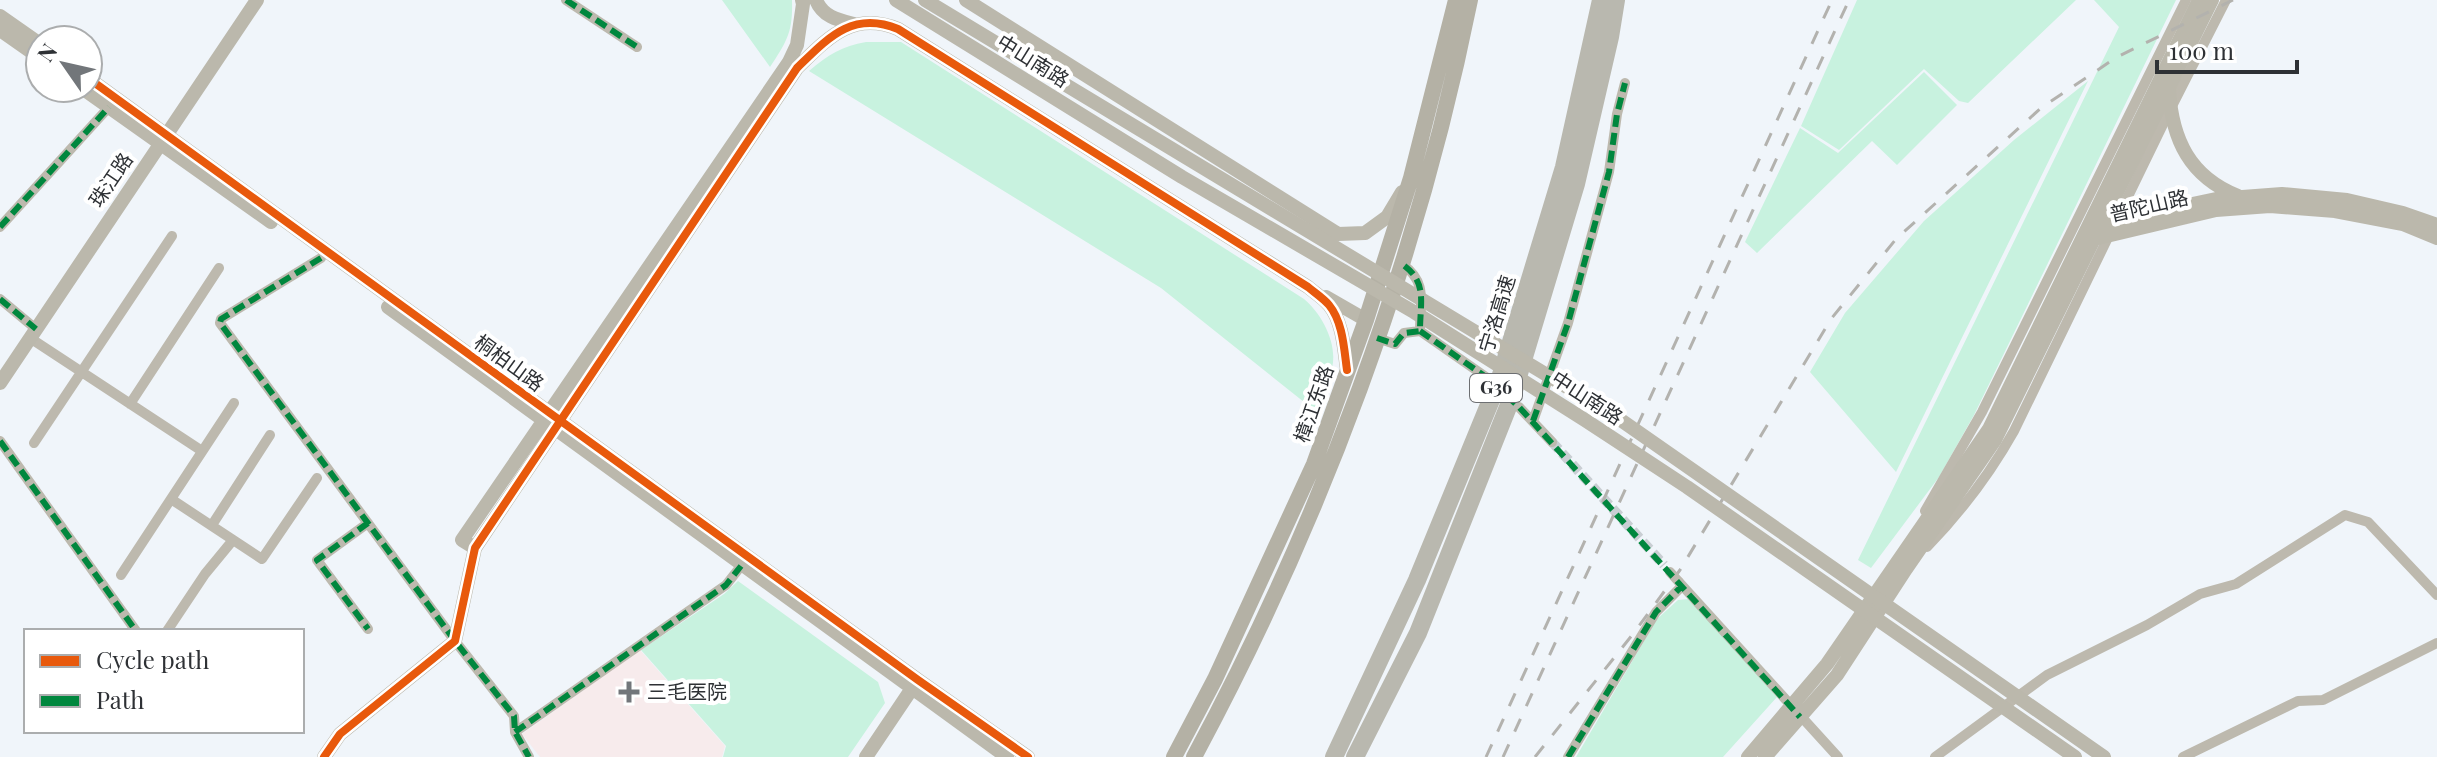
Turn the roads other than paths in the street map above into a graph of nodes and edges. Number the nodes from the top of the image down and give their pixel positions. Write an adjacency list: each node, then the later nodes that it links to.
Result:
1 (257, 0): 28 (street, 珠江路)
2 (566, 0): 21 (street)
3 (802, 0): 54 (street)
4 (816, 0): 17 (street)
5 (896, 0): 81 (street, 中山南路, bridge)
6 (925, 0): 80 (street, 中山南路, bridge)
7 (966, 0): 29 (street)
8 (1456, 0): 29 (main road, 樟江东路)
9 (1470, 0): 39 (main road, 樟江东路)
10 (1601, 0): 89 (highway, 宁洛高速 / G36)
11 (1616, 0): 90 (highway, 宁洛高速 / G36)
12 (2186, 0): 35 (street)
13 (2199, 0): 35 (street)
14 (2212, 0): 23 (street)
15 (2226, 0): 27 (street)
16 (0, 16): 19 (street)
17 (857, 25): 41 (street); 54 (street)
18 (0, 30): 20 (street)
19 (24, 33)
20 (24, 47)
21 (637, 47)
22 (1625, 83): 55 (street)
23 (2168, 87): 27 (street); 34 (street)
24 (104, 91): 28 (street, 桐柏山路)
25 (104, 103): 26 (street, 桐柏山路)
26 (109, 107): 28 (street, 桐柏山路); 33 (street)
27 (2170, 110): 30 (street); 31 (street)
28 (162, 138): 38 (street, 桐柏山路); 45 (street, 珠江路); 54 (street, 桐柏山路)
29 (1411, 178): 43 (main road, 樟江东路)
30 (2242, 197): 31 (street, 普陀山路); 32 (street, 普陀山路)
31 (2118, 219): 34 (street, 普陀山路)
32 (2437, 225)
33 (0, 227)
34 (2106, 229): 35 (street, 普陀山路); 37 (street, 普陀山路); 66 (street)
35 (2085, 232): 66 (street)
36 (172, 236): 48 (street)
37 (2437, 238)
38 (321, 258): 54 (street, 桐柏山路); 63 (street)
39 (1402, 264): 44 (street); 46 (main road, 樟江东路)
40 (219, 268): 52 (street)
41 (1308, 287): 43 (street); 47 (street)
42 (0, 299): 45 (street)
43 (1366, 320): 47 (main road, 樟江东路)
44 (1420, 331): 46 (street); 49 (street)
45 (33, 333): 48 (street); 50 (street, 珠江路)
46 (1377, 338): 88 (main road, 樟江东路)
47 (1347, 370): 87 (main road, 樟江东路)
48 (81, 372): 52 (street); 59 (street)
49 (1486, 377)
50 (0, 383)
51 (234, 403): 60 (street)
52 (130, 404): 60 (street)
53 (1519, 407): 55 (street)
54 (552, 420): 67 (street, 桐柏山路); 75 (street); 77 (street, 桐柏山路)
55 (1533, 421): 58 (street)
56 (270, 435): 64 (street)
57 (0, 441): 72 (street)
58 (1552, 442)
59 (34, 443)
60 (202, 451): 62 (street)
61 (317, 478): 65 (street)
62 (171, 499): 64 (street); 69 (street)
63 (368, 523): 74 (street); 75 (street)
64 (212, 525): 65 (street)
65 (233, 540): 73 (street)
66 (1902, 565): 78 (street)
67 (741, 566): 77 (street, 桐柏山路); 79 (street)
68 (1667, 569): 70 (street, bridge)
69 (121, 575)
70 (1680, 584): 78 (street); 91 (street)
71 (2437, 595): 95 (street)
72 (135, 629)
73 (168, 629)
74 (368, 629)
75 (455, 641): 79 (street); 82 (street)
76 (2437, 643): 98 (street)
77 (915, 685): 84 (street); 85 (street, 桐柏山路); 86 (street, 桐柏山路)
78 (1795, 712): 92 (street); 93 (street); 94 (street)
79 (515, 732): 83 (street)
80 (2076, 738): 96 (street, 中山南路, bridge); 97 (street, bridge)
81 (2071, 755)
82 (324, 757)
83 (529, 757)
84 (866, 757)
85 (1007, 757)
86 (1028, 757)
87 (1174, 757)
88 (1194, 757)
89 (1334, 757)
90 (1355, 757)
91 (1568, 757)
92 (1748, 757)
93 (1765, 757)
94 (1838, 757)
95 (1935, 757)
96 (2104, 757)
97 (2114, 757)
98 (2183, 757)

